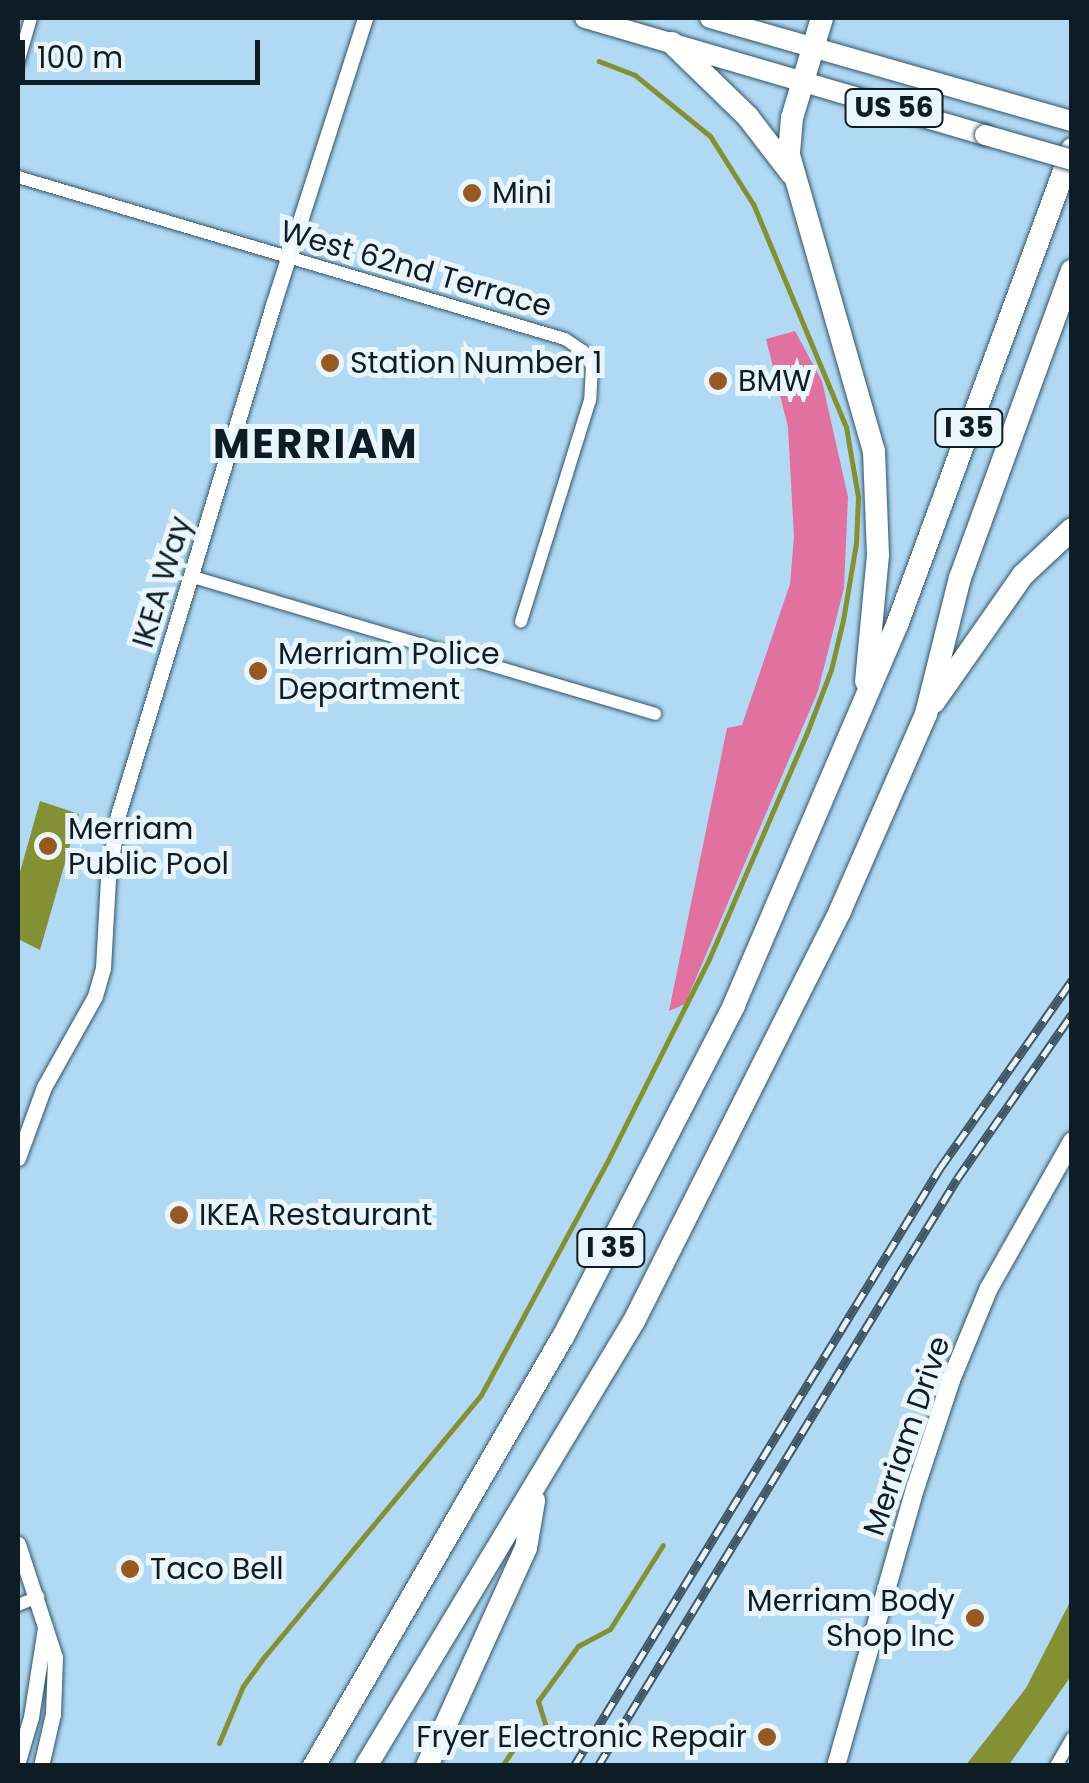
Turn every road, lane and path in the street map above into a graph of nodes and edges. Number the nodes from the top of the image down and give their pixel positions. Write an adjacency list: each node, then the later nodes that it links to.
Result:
1 (31, 18): 8 (street)
2 (365, 18): 15 (street, IKEA Way)
3 (585, 18): 6 (highway, US 56)
4 (710, 18): 7 (highway)
5 (822, 18): 7 (highway)
6 (672, 44): 9 (highway, US 56); 14 (highway)
7 (813, 44): 9 (highway); 10 (highway)
8 (18, 63)
9 (802, 81): 12 (highway, US 56, bridge); 14 (highway)
10 (1072, 121)
11 (1072, 148): 20 (highway, I 35)
12 (1072, 160)
13 (18, 177): 15 (street, West 62nd Terrace)
14 (797, 181): 20 (highway)
15 (288, 258): 18 (street, IKEA Way); 19 (street, West 62nd Terrace)
16 (1072, 271): 22 (highway, I 35)
17 (1072, 529): 22 (highway)
18 (192, 576): 21 (street); 24 (street, IKEA Way)
19 (522, 622)
20 (864, 707): 33 (highway, I 35)
21 (655, 714)
22 (926, 714): 25 (highway, I 35)
23 (1070, 1146): 36 (main road, Merriam Drive)
24 (18, 1158)
25 (536, 1489): 34 (highway, I 35); 35 (highway)
26 (18, 1544): 27 (street)
27 (38, 1597): 28 (street); 29 (street)
28 (18, 1605)
29 (45, 1627): 31 (street); 32 (street)
30 (1072, 1738): 37 (street)
31 (18, 1761)
32 (41, 1766)
33 (314, 1766)
34 (366, 1766)
35 (427, 1766)
36 (836, 1766)
37 (1056, 1766)

